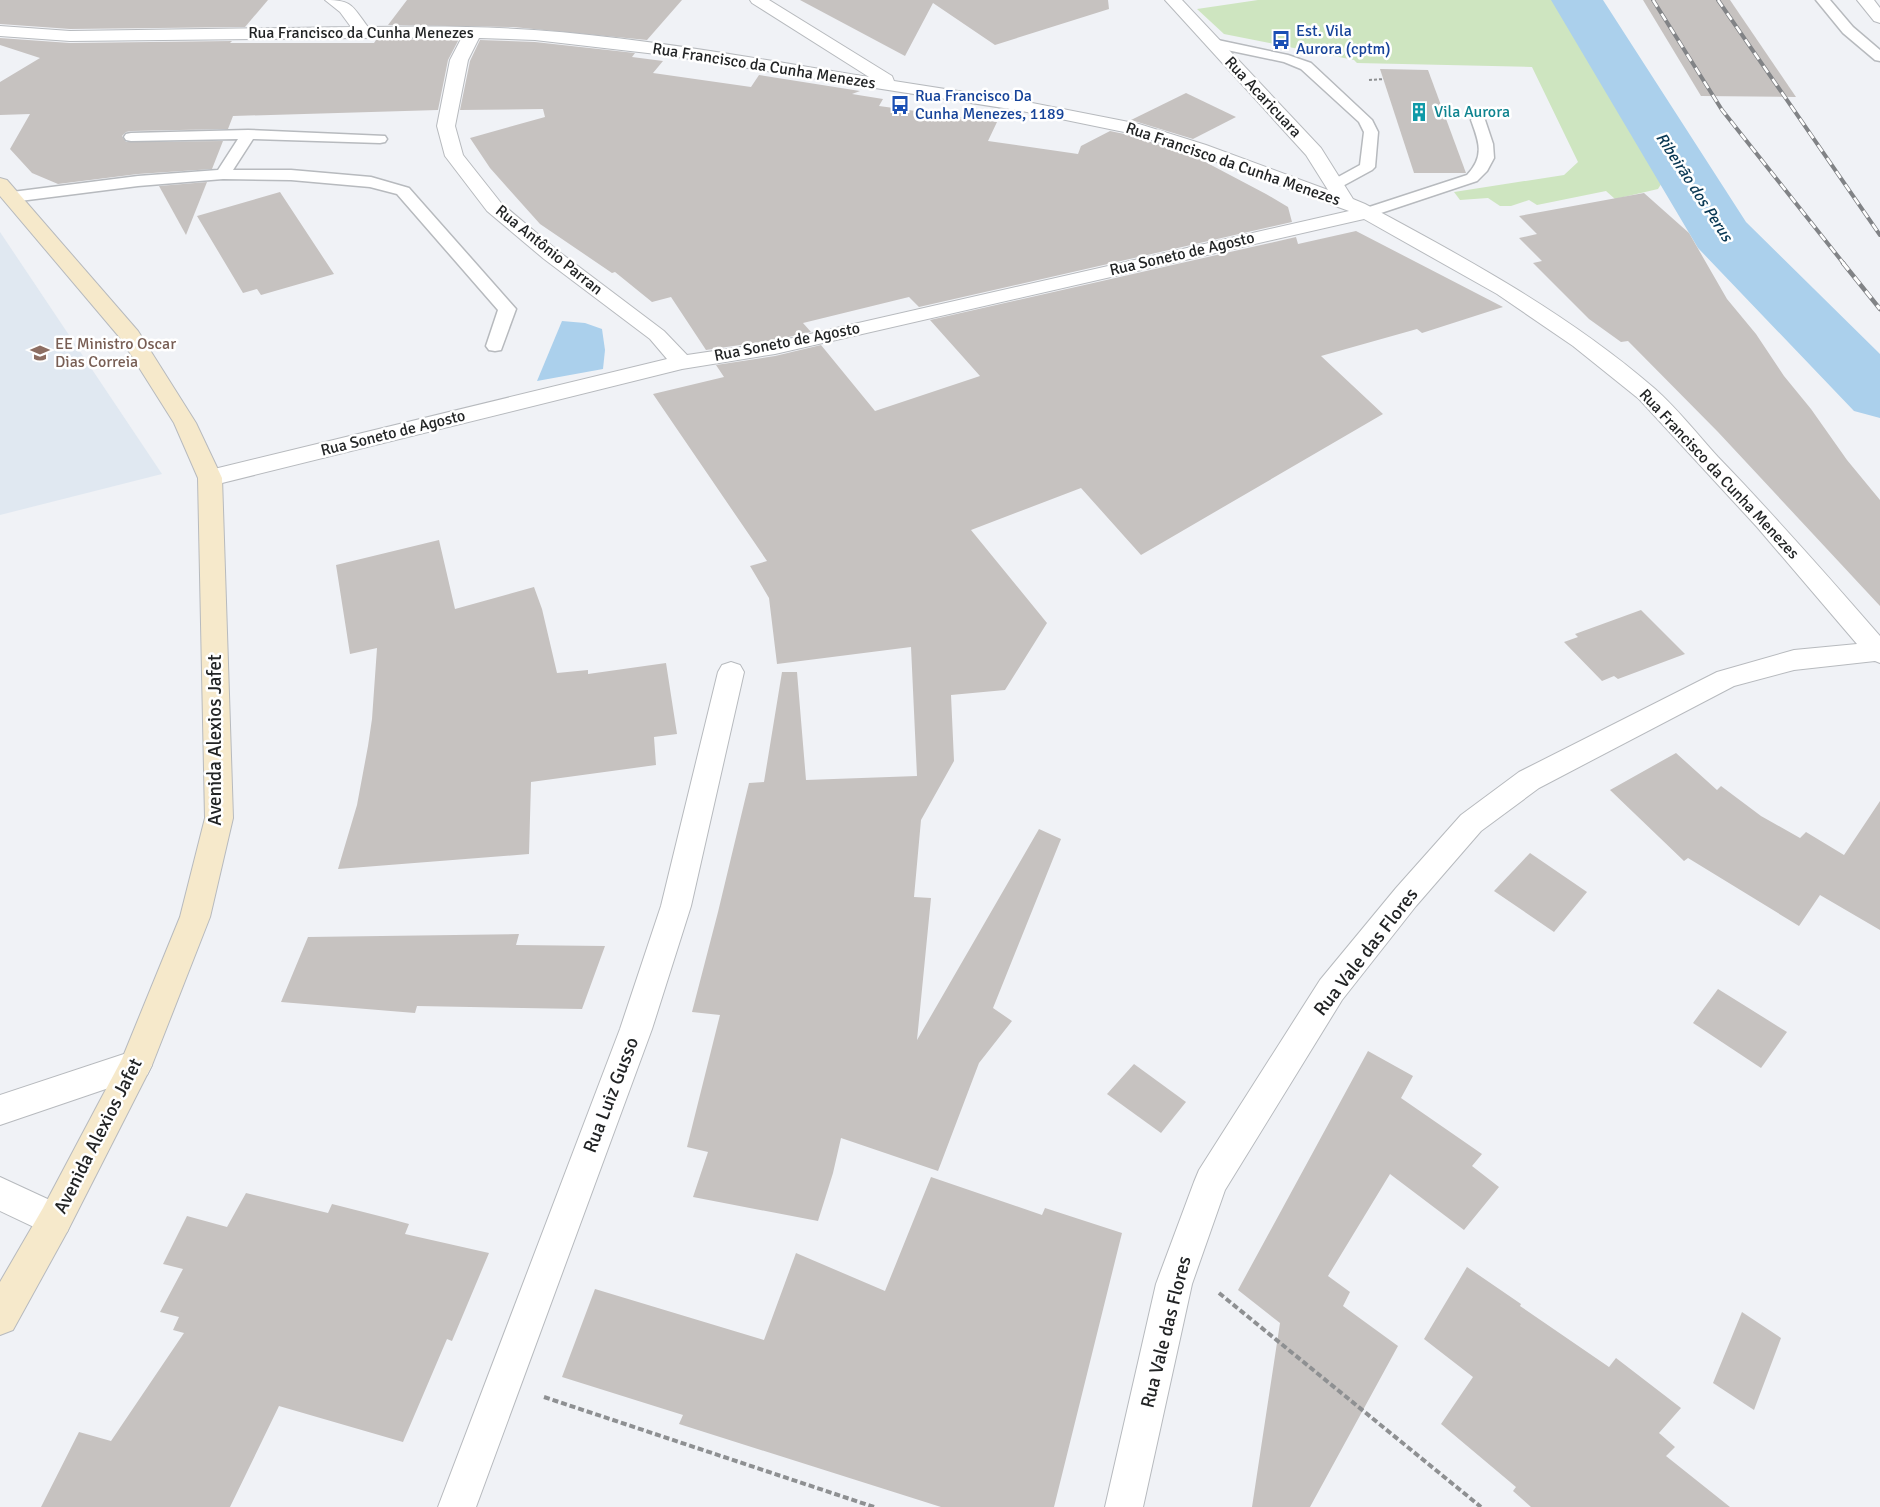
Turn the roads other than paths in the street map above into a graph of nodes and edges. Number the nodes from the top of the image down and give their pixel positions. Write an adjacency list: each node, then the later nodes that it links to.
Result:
1 (333, 0): 8 (street)
2 (758, 0): 12 (street)
3 (1173, 0): 10 (street, Rua Acaricuara)
4 (1823, 0): 11 (lane)
5 (1865, 0): 6 (street)
6 (1880, 18)
7 (0, 31): 8 (street, Rua Francisco da Cunha Menezes)
8 (362, 31): 9 (street, Rua Francisco da Cunha Menezes)
9 (473, 32): 12 (street, Rua Francisco da Cunha Menezes); 22 (street, Rua Antônio Parran)
10 (1213, 43): 18 (street, Rua Acaricuara); 18 (lane)
11 (1880, 57)
12 (898, 87): 18 (street, Rua Francisco da Cunha Menezes)
13 (1478, 120): 20 (lane)
14 (248, 134): 15 (lane); 16 (lane); 17 (lane)
15 (131, 137)
16 (380, 139)
17 (223, 174): 19 (lane); 21 (lane)
18 (1339, 193): 20 (street, Rua Francisco da Cunha Menezes)
19 (4, 194): 23 (main road, Avenida Alexios Jafet)
20 (1366, 213): 22 (street, Rua Soneto de Agosto); 24 (street, Rua Francisco da Cunha Menezes)
21 (495, 346)
22 (682, 362): 23 (street, Rua Soneto de Agosto)
23 (210, 478): 26 (main road, Avenida Alexios Jafet)
24 (1879, 652): 32 (street, Rua Vale das Flores)
25 (731, 672): 31 (street, Rua Luiz Gusso)
26 (136, 1065): 27 (street); 29 (main road, Avenida Alexios Jafet)
27 (0, 1110)
28 (0, 1193): 29 (street)
29 (55, 1220): 30 (main road, Avenida Alexios Jafet)
30 (0, 1317)
31 (457, 1507)
32 (1124, 1507)

